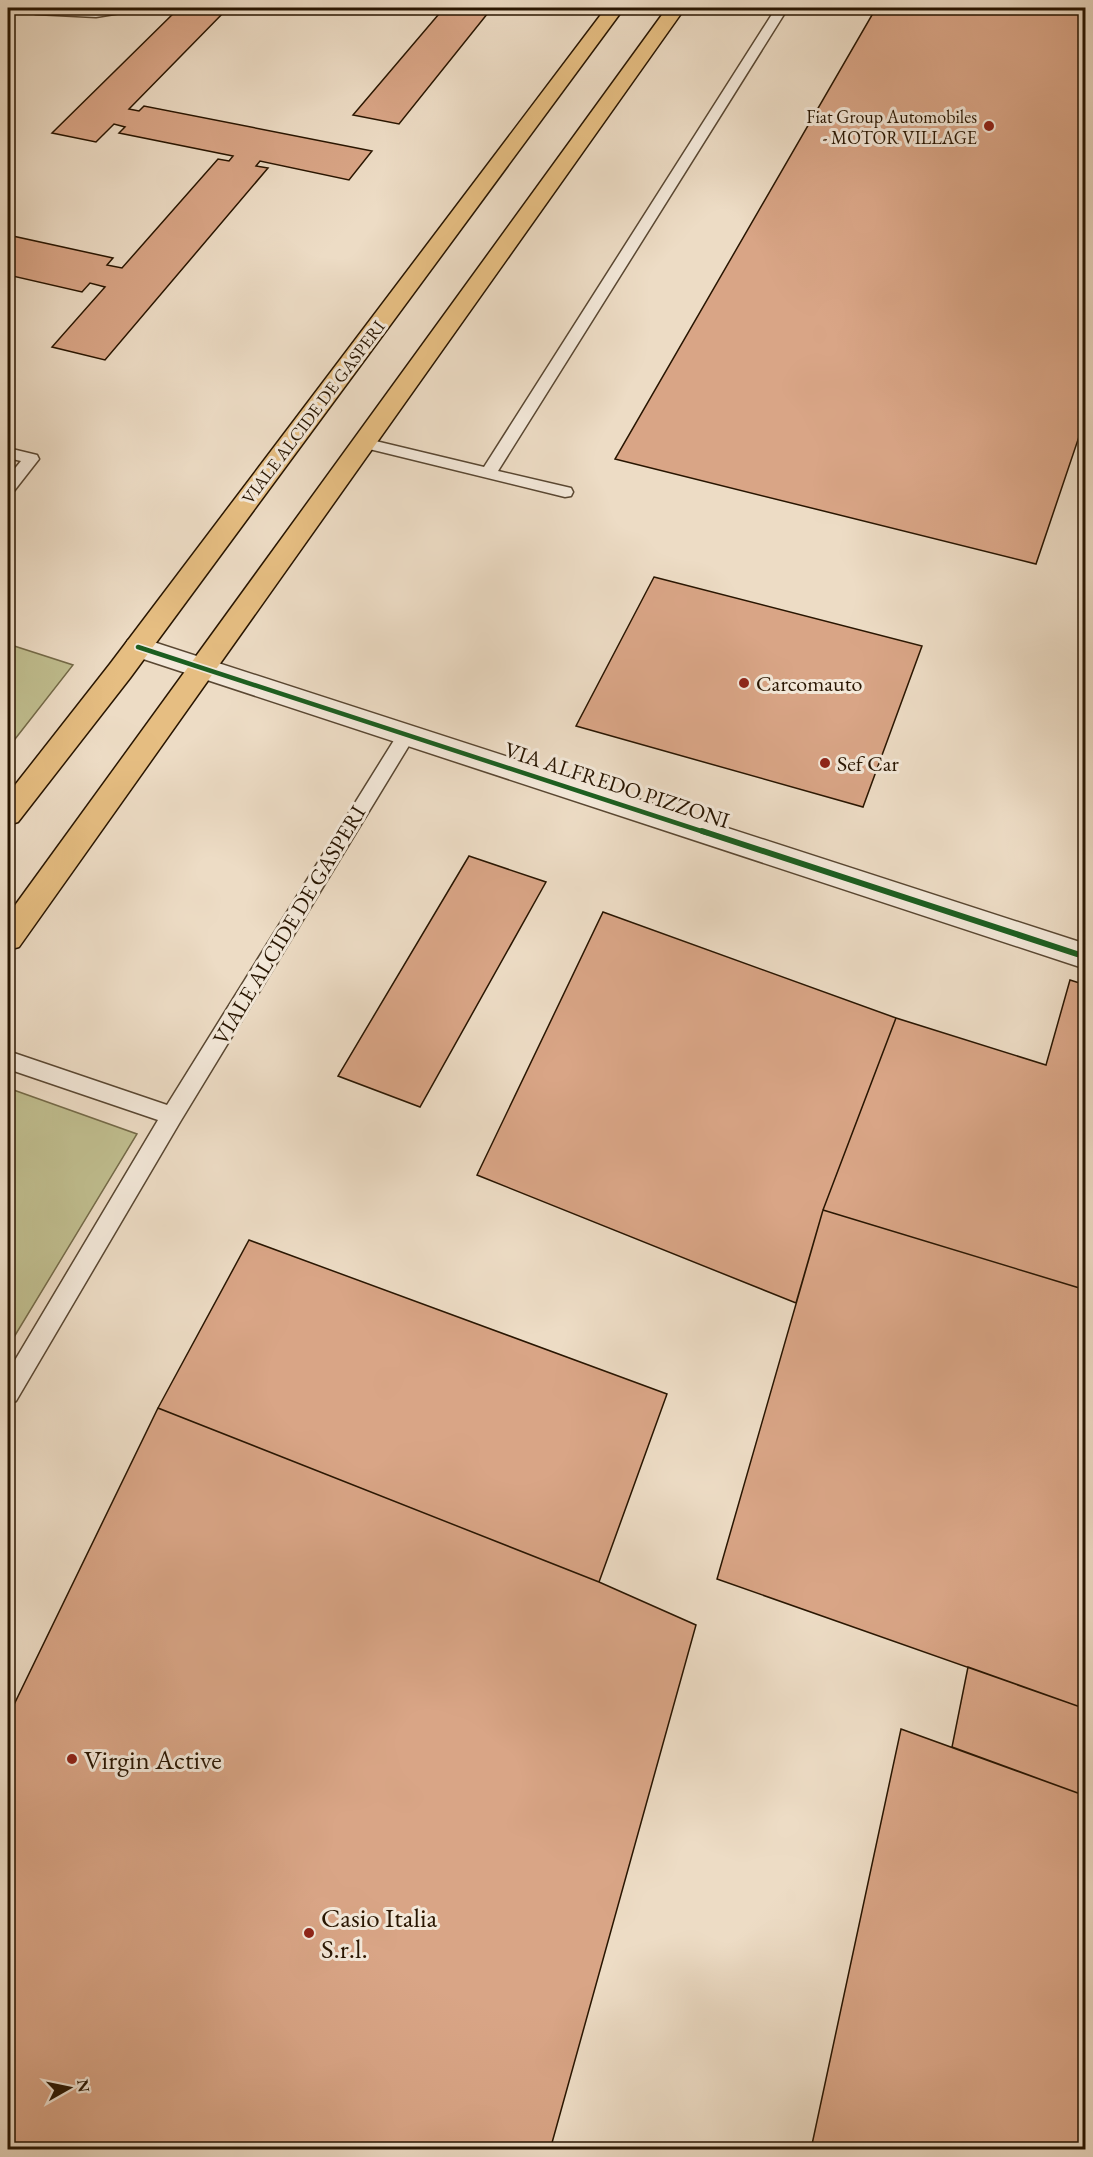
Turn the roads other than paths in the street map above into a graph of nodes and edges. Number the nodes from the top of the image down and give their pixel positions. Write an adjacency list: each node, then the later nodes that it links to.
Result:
1 (36, 8): 2 (street)
2 (120, 8)
3 (615, 8): 11 (main road, VIALE ALCIDE DE GASPERI)
4 (676, 8): 6 (main road)
5 (782, 8): 8 (lane)
6 (363, 443): 8 (lane); 12 (main road)
7 (8, 453): 9 (lane)
8 (489, 472): 10 (lane)
9 (8, 487)
10 (566, 492)
11 (138, 647): 12 (street, VIA ALFREDO PIZZONI); 14 (main road, VIALE ALCIDE DE GASPERI)
12 (203, 667): 13 (street, VIA ALFREDO PIZZONI); 15 (main road)
13 (407, 734): 16 (street, VIA ALFREDO PIZZONI); 18 (lane, VIALE ALCIDE DE GASPERI)
14 (8, 814)
15 (8, 938)
16 (1086, 957)
17 (8, 1060): 18 (lane)
18 (172, 1116): 19 (lane, VIALE ALCIDE DE GASPERI)
19 (8, 1393)

